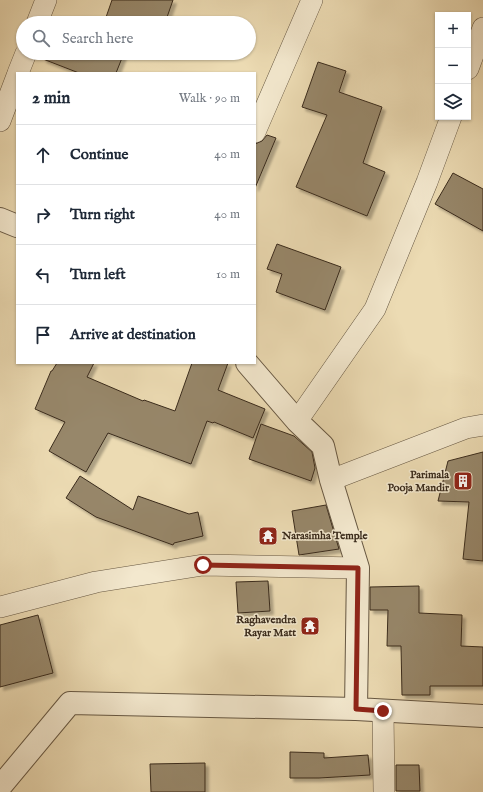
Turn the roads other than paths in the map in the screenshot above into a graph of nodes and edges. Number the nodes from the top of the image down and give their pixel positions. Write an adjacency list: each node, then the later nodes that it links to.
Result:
1 (46, 0): 3 (street)
2 (312, 0): 11 (street)
3 (40, 16)
4 (483, 28): 6 (street)
5 (23, 60): 7 (street)
6 (471, 61)
7 (18, 72)
8 (16, 79): 10 (street)
9 (450, 120): 15 (street)
10 (0, 121)
11 (256, 130)
12 (0, 219): 13 (street)
13 (16, 226)
14 (249, 364): 15 (street)
15 (297, 420): 17 (street)
16 (483, 425): 17 (street)
17 (331, 480): 18 (street)
18 (358, 568): 19 (street); 20 (street)
19 (0, 607)
20 (356, 709): 21 (street); 23 (street)
21 (383, 711): 22 (street); 24 (street)
22 (483, 716)
23 (0, 787)
24 (384, 792)

